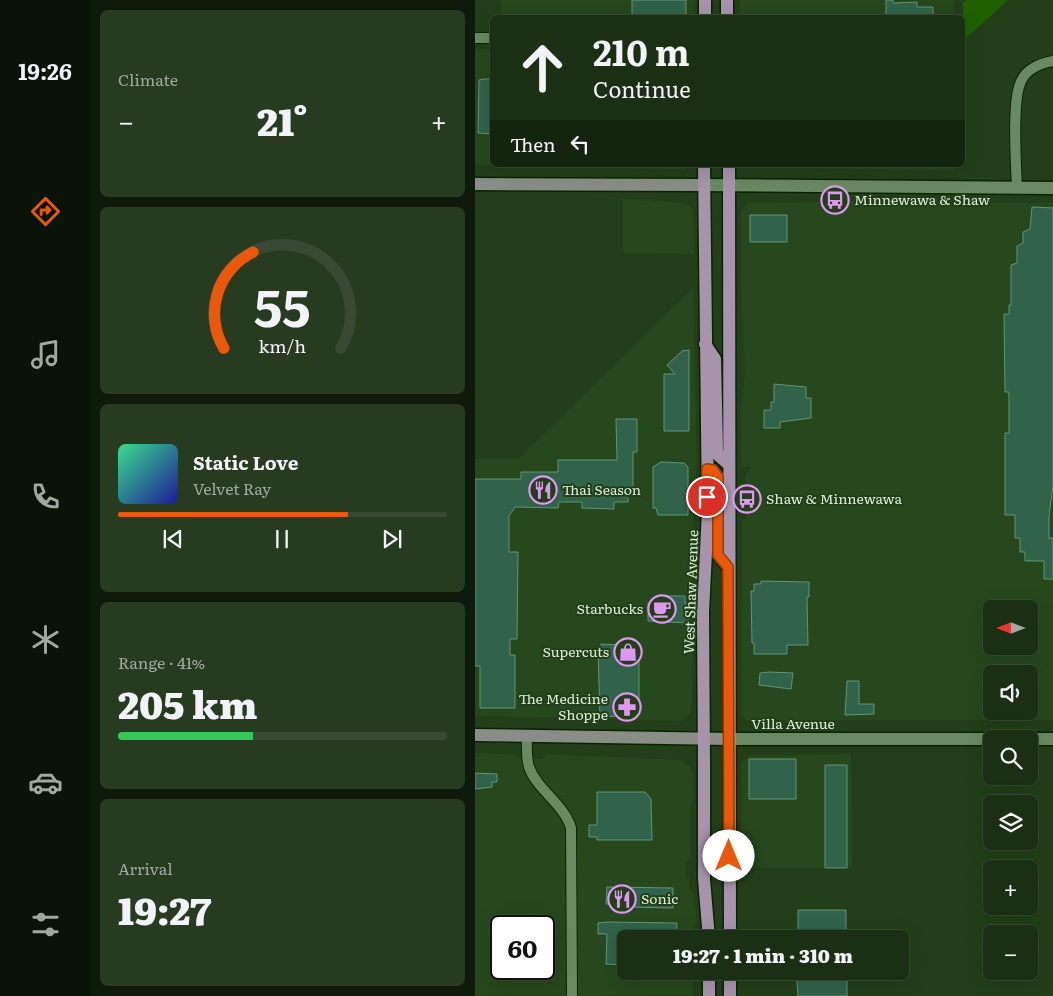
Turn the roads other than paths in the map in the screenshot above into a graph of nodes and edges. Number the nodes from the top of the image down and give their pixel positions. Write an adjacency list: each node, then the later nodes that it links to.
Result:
1 (705, 0): 3 (main road)
2 (727, 0): 4 (main road)
3 (705, 15)
4 (727, 15)
5 (475, 38): 6 (street)
6 (490, 38)
7 (1053, 61): 13 (street)
8 (704, 167): 11 (main road, West Shaw Avenue)
9 (729, 167): 12 (main road)
10 (475, 184): 11 (main road)
11 (704, 185): 12 (street); 15 (main road, West Shaw Avenue)
12 (729, 186): 13 (street); 16 (main road)
13 (1017, 188): 14 (street)
14 (1053, 188)
15 (705, 344): 16 (main road); 17 (main road, West Shaw Avenue)
16 (727, 463): 18 (main road)
17 (707, 469): 18 (main road); 21 (main road, West Shaw Avenue)
18 (728, 567): 22 (main road)
19 (475, 735): 20 (main road, Villa Avenue)
20 (527, 736): 21 (main road, Villa Avenue); 30 (street)
21 (704, 738): 22 (main road, Villa Avenue); 26 (main road, West Shaw Avenue)
22 (729, 739): 23 (street, Villa Avenue); 27 (main road)
23 (983, 739)
24 (1038, 739): 25 (street)
25 (1053, 739)
26 (708, 930)
27 (729, 930)
28 (709, 980): 31 (main road)
29 (730, 980): 32 (main road)
30 (572, 996)
31 (709, 996)
32 (730, 996)

